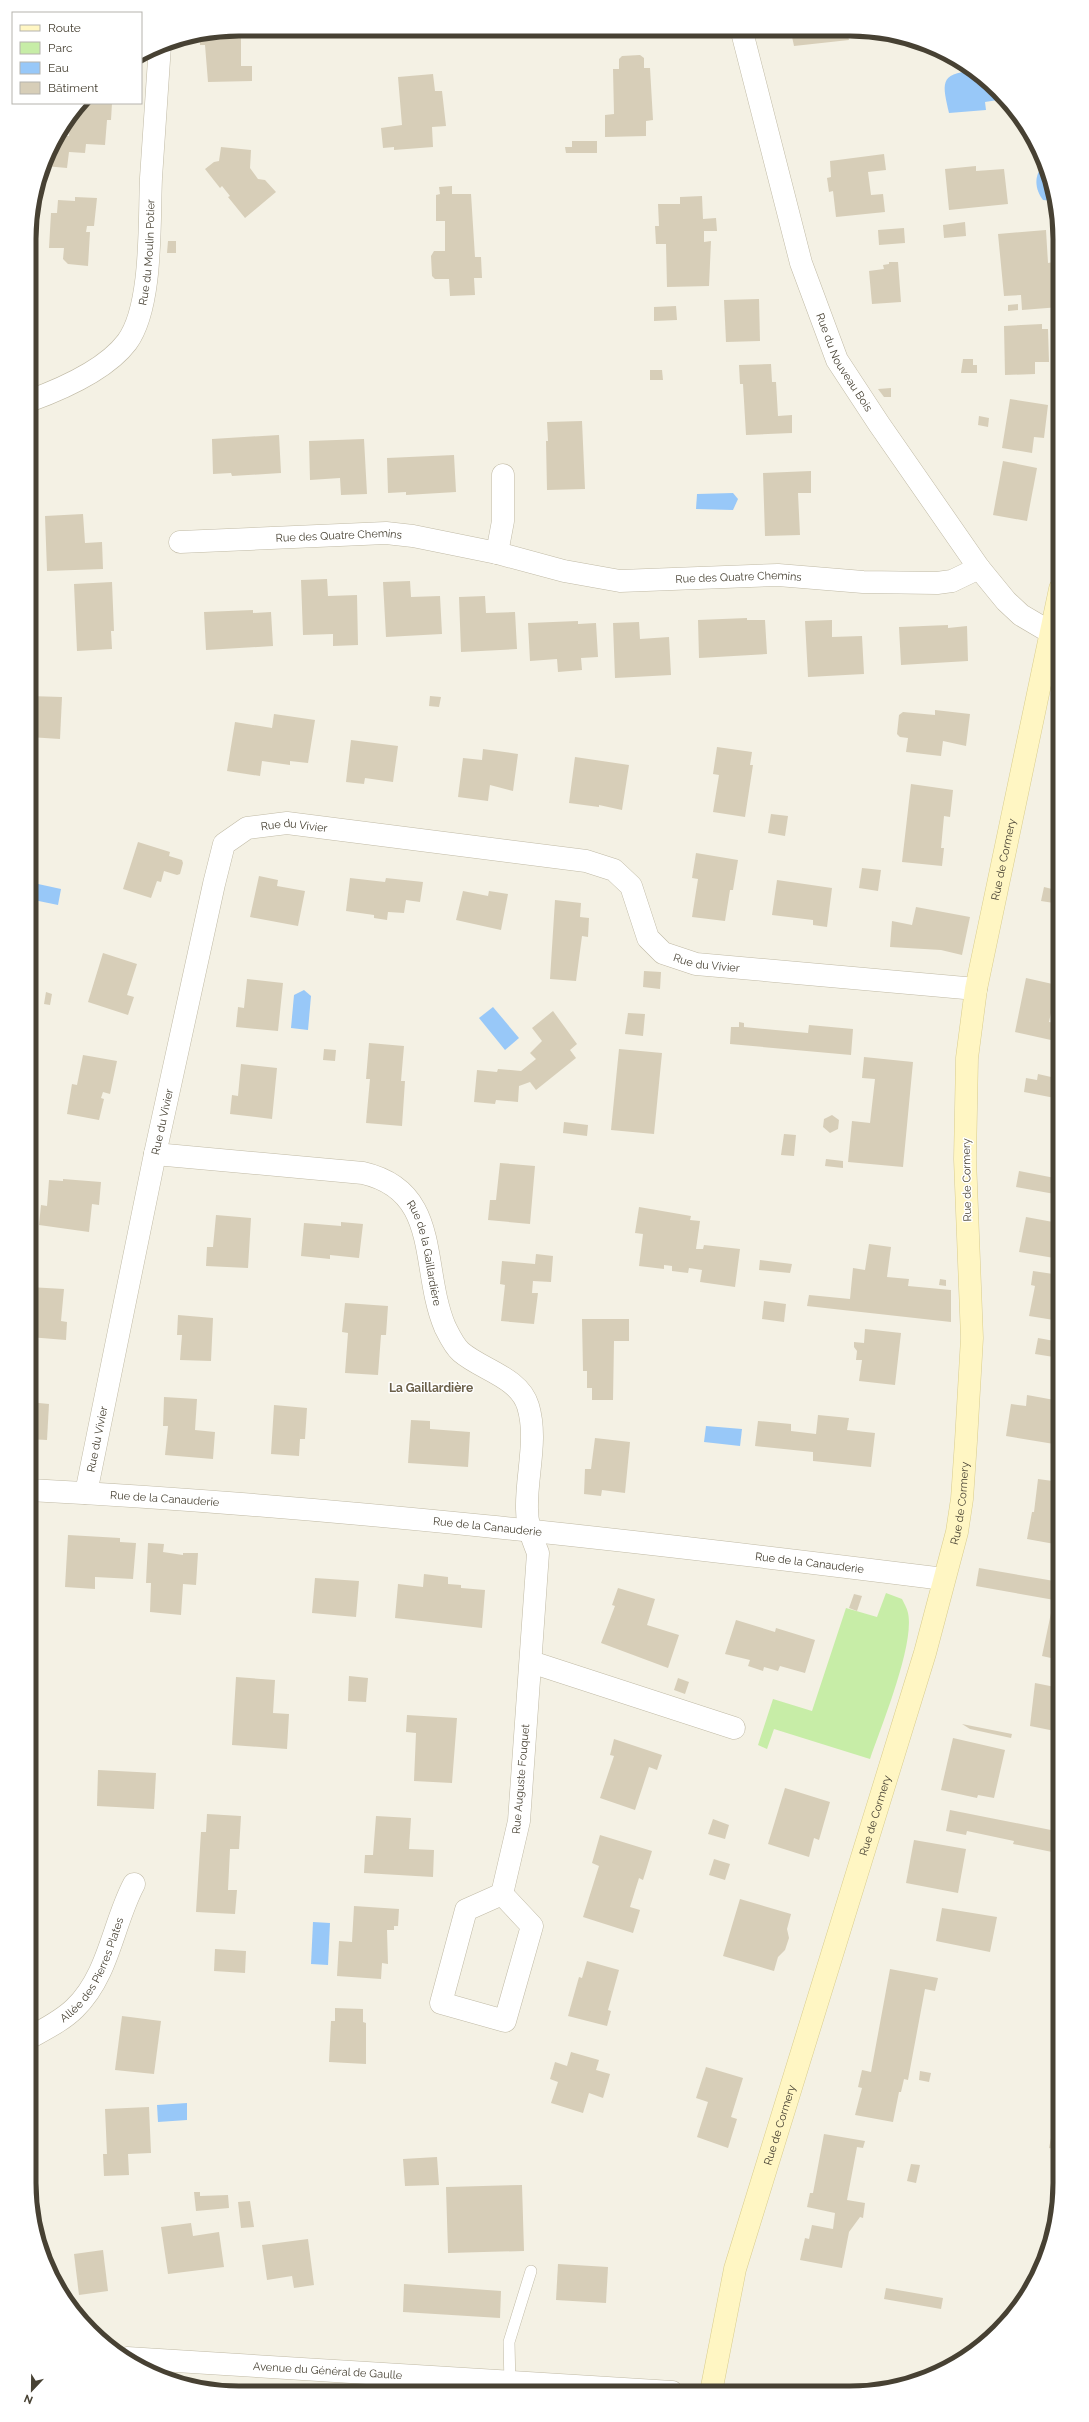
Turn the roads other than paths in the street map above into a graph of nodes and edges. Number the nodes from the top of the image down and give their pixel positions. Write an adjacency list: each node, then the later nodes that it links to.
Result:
1 (743, 36): 7 (street, Rue du Nouveau Bois)
2 (160, 52): 3 (street, Rue du Moulin Potier)
3 (36, 398)
4 (503, 474): 6 (street)
5 (180, 542): 6 (street, Rue des Quatre Chemins)
6 (497, 554): 7 (street, Rue des Quatre Chemins)
7 (979, 568): 8 (street, Rue du Nouveau Bois)
8 (1053, 634)
9 (1053, 649): 10 (main road, Rue de Cormery)
10 (976, 989): 11 (street, Rue du Vivier); 15 (main road, Rue de Cormery)
11 (155, 1154): 13 (street, Rue du Vivier); 14 (street, Rue de la Gaillardière)
12 (36, 1490): 13 (street, Rue de la Canauderie)
13 (86, 1493): 14 (street, Rue de la Canauderie)
14 (529, 1530): 15 (street, Rue de la Canauderie); 16 (street, Rue Auguste Fouquet)
15 (944, 1579): 24 (main road, Rue de Cormery)
16 (531, 1662): 17 (street); 19 (street, Rue Auguste Fouquet)
17 (734, 1728)
18 (134, 1884): 20 (street, Allée des Pierres Plates)
19 (502, 1894): 19 (street)
20 (36, 2034)
21 (531, 2271): 23 (lane)
22 (138, 2359): 23 (street, Avenue du Général de Gaulle)
23 (510, 2386)
24 (712, 2386)

